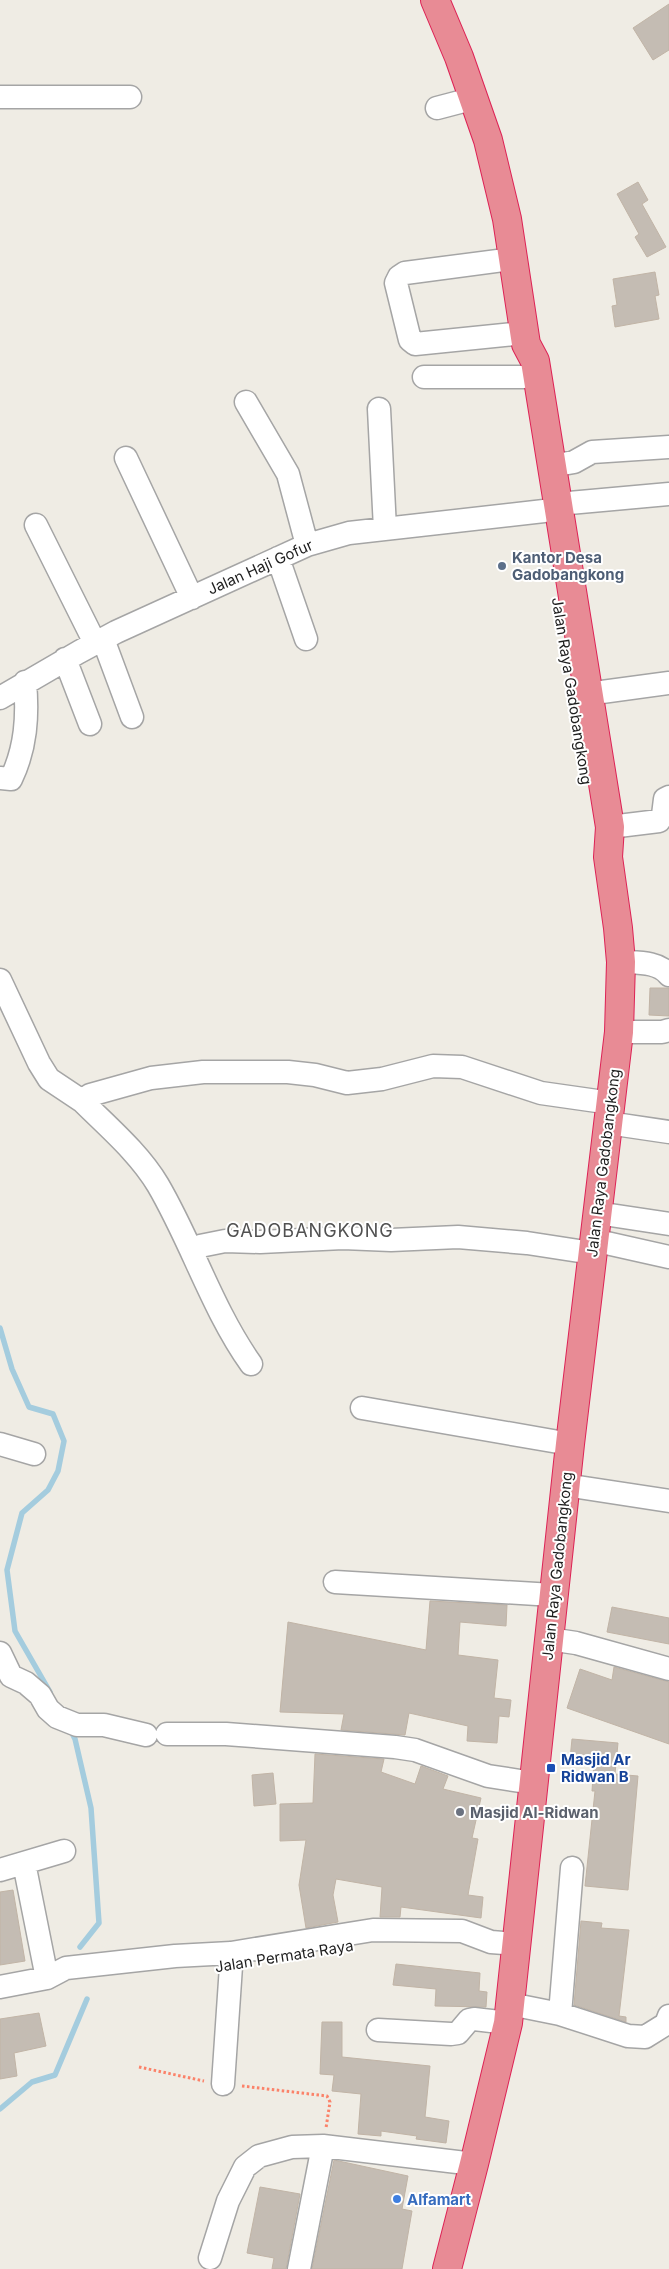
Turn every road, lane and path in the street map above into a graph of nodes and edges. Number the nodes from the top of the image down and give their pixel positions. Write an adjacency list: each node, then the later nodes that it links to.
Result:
1 (435, 0): 4 (highway, Jalan Raya Gadobangkong)
2 (130, 97): 3 (street)
3 (0, 98)
4 (475, 98): 5 (street); 6 (highway, Jalan Raya Gadobangkong)
5 (437, 108)
6 (512, 260): 7 (highway, Jalan Raya Gadobangkong); 7 (street)
7 (525, 339): 9 (highway, Jalan Raya Gadobangkong); 14 (highway, Jalan Raya Gadobangkong)
8 (424, 377): 9 (street)
9 (524, 377): 16 (highway, Jalan Raya Gadobangkong)
10 (246, 402): 19 (street)
11 (378, 409): 18 (street)
12 (669, 447): 14 (street)
13 (126, 458): 21 (street)
14 (552, 466): 16 (highway, Jalan Raya Gadobangkong)
15 (669, 494): 16 (street, Jalan Haji Gofur)
16 (551, 507): 18 (street, Jalan Haji Gofur); 27 (highway, Jalan Raya Gadobangkong); 34 (highway, Jalan Raya Gadobangkong)
17 (36, 525): 23 (street)
18 (385, 529): 19 (street, Jalan Haji Gofur)
19 (307, 545): 20 (street, Jalan Haji Gofur)
20 (278, 558): 21 (street, Jalan Haji Gofur); 22 (street)
21 (192, 598): 23 (street, Jalan Haji Gofur)
22 (306, 639)
23 (99, 641): 24 (street, Jalan Haji Gofur); 29 (street)
24 (65, 659): 25 (street, Jalan Haji Gofur); 30 (street)
25 (25, 682): 28 (street, Jalan Haji Gofur); 31 (street)
26 (669, 683): 27 (street)
27 (587, 694): 33 (highway, Jalan Raya Gadobangkong)
28 (0, 698)
29 (132, 717)
30 (90, 724)
31 (0, 778)
32 (669, 797): 33 (street)
33 (610, 827): 34 (highway, Jalan Raya Gadobangkong)
34 (608, 857): 35 (highway, Jalan Raya Gadobangkong)
35 (621, 962): 36 (street); 39 (highway, Jalan Raya Gadobangkong)
36 (669, 974)
37 (0, 980): 40 (street)
38 (669, 1030): 39 (street)
39 (619, 1032): 41 (highway, Jalan Raya Gadobangkong)
40 (82, 1101): 41 (street); 46 (street)
41 (609, 1113): 42 (street); 43 (highway, Jalan Raya Gadobangkong)
42 (669, 1132)
43 (597, 1213): 44 (street); 45 (highway, Jalan Raya Gadobangkong)
44 (669, 1224)
45 (593, 1246): 46 (street); 47 (street); 51 (highway, Jalan Raya Gadobangkong)
46 (194, 1254): 48 (street)
47 (669, 1257)
48 (251, 1364)
49 (362, 1408): 51 (street)
50 (0, 1444): 52 (street)
51 (570, 1444): 53 (highway, Jalan Raya Gadobangkong)
52 (34, 1454)
53 (565, 1486): 54 (street); 56 (highway, Jalan Raya Gadobangkong)
54 (669, 1501)
55 (335, 1582): 56 (street)
56 (554, 1595): 57 (highway, Jalan Raya Gadobangkong)
57 (549, 1639): 59 (street); 60 (highway, Jalan Raya Gadobangkong)
58 (0, 1654): 60 (street)
59 (669, 1669)
60 (533, 1783): 65 (highway, Jalan Raya Gadobangkong)
61 (64, 1851): 62 (street)
62 (24, 1863): 64 (street); 67 (street)
63 (572, 1868): 70 (street)
64 (0, 1870)
65 (503, 1943): 66 (street, Jalan Permata Raya); 67 (street); 69 (highway, Jalan Raya Gadobangkong)
66 (231, 1966): 67 (street, Jalan Permata Raya); 74 (street)
67 (47, 1978): 68 (street)
68 (0, 1987)
69 (509, 2013): 70 (street); 72 (street); 76 (highway, Jalan Raya Gadobangkong)
70 (560, 2014): 71 (street)
71 (669, 2016)
72 (378, 2030)
73 (139, 2067): 74 (path)
74 (223, 2084): 75 (path)
75 (323, 2146): 76 (street); 77 (street); 78 (street)
76 (474, 2164): 79 (highway, Jalan Raya Gadobangkong)
77 (210, 2258)
78 (300, 2269)
79 (446, 2269)

